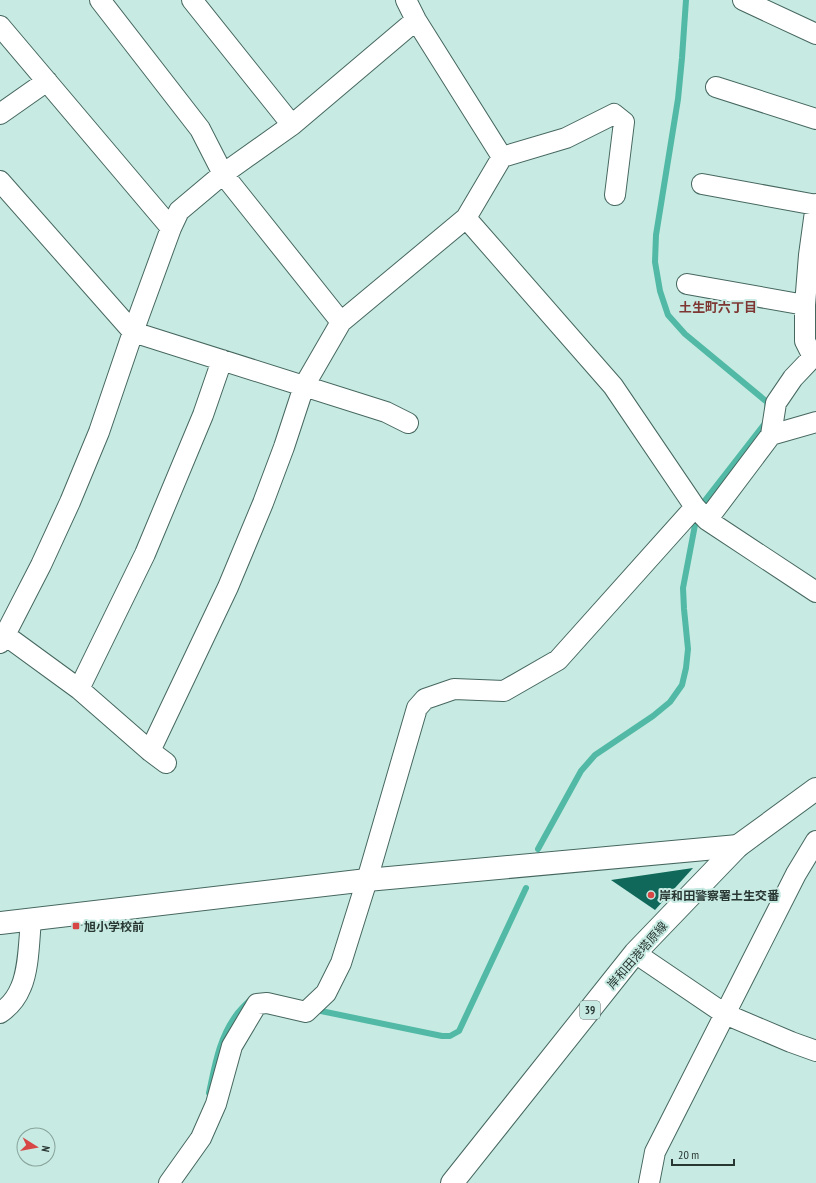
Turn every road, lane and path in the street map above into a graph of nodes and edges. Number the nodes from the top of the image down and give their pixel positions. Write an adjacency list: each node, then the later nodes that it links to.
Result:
1 (100, 0): 14 (street)
2 (192, 0): 12 (street)
3 (406, 0): 5 (street)
4 (743, 0): 7 (street)
5 (416, 20): 12 (street); 13 (street)
6 (0, 26): 8 (street)
7 (816, 34)
8 (47, 81): 10 (street); 20 (street)
9 (716, 87): 11 (street)
10 (0, 114)
11 (816, 119)
12 (292, 124): 14 (street)
13 (502, 157): 17 (street); 19 (street)
14 (223, 174): 20 (street); 23 (street)
15 (0, 181): 24 (street)
16 (702, 184): 18 (street)
17 (615, 195)
18 (816, 205): 22 (street)
19 (466, 218): 23 (street); 31 (street)
20 (171, 228): 24 (street)
21 (688, 284): 22 (street)
22 (805, 305): 25 (street)
23 (342, 322): 27 (street)
24 (133, 332): 26 (street); 33 (street)
25 (815, 356): 30 (street)
26 (222, 360): 27 (street); 34 (street)
27 (304, 386): 29 (street); 35 (street)
28 (816, 422): 30 (street)
29 (408, 423)
30 (771, 435): 31 (street)
31 (701, 513): 32 (street); 40 (street)
32 (816, 592)
33 (3, 639): 34 (street)
34 (79, 689): 35 (street)
35 (150, 751): 36 (street)
36 (166, 764)
37 (816, 789): 39 (street, 岸和田港塔原線 / 39)
38 (816, 841): 45 (street)
39 (738, 846): 40 (street); 43 (street, 岸和田港塔原線 / 39)
40 (367, 880): 41 (street); 48 (street)
41 (31, 920): 42 (street); 44 (street)
42 (0, 923)
43 (635, 953): 45 (street); 49 (street, 岸和田港塔原線 / 39)
44 (0, 1013)
45 (725, 1014): 46 (street); 47 (street)
46 (816, 1051)
47 (653, 1181)
48 (169, 1183)
49 (452, 1183)

